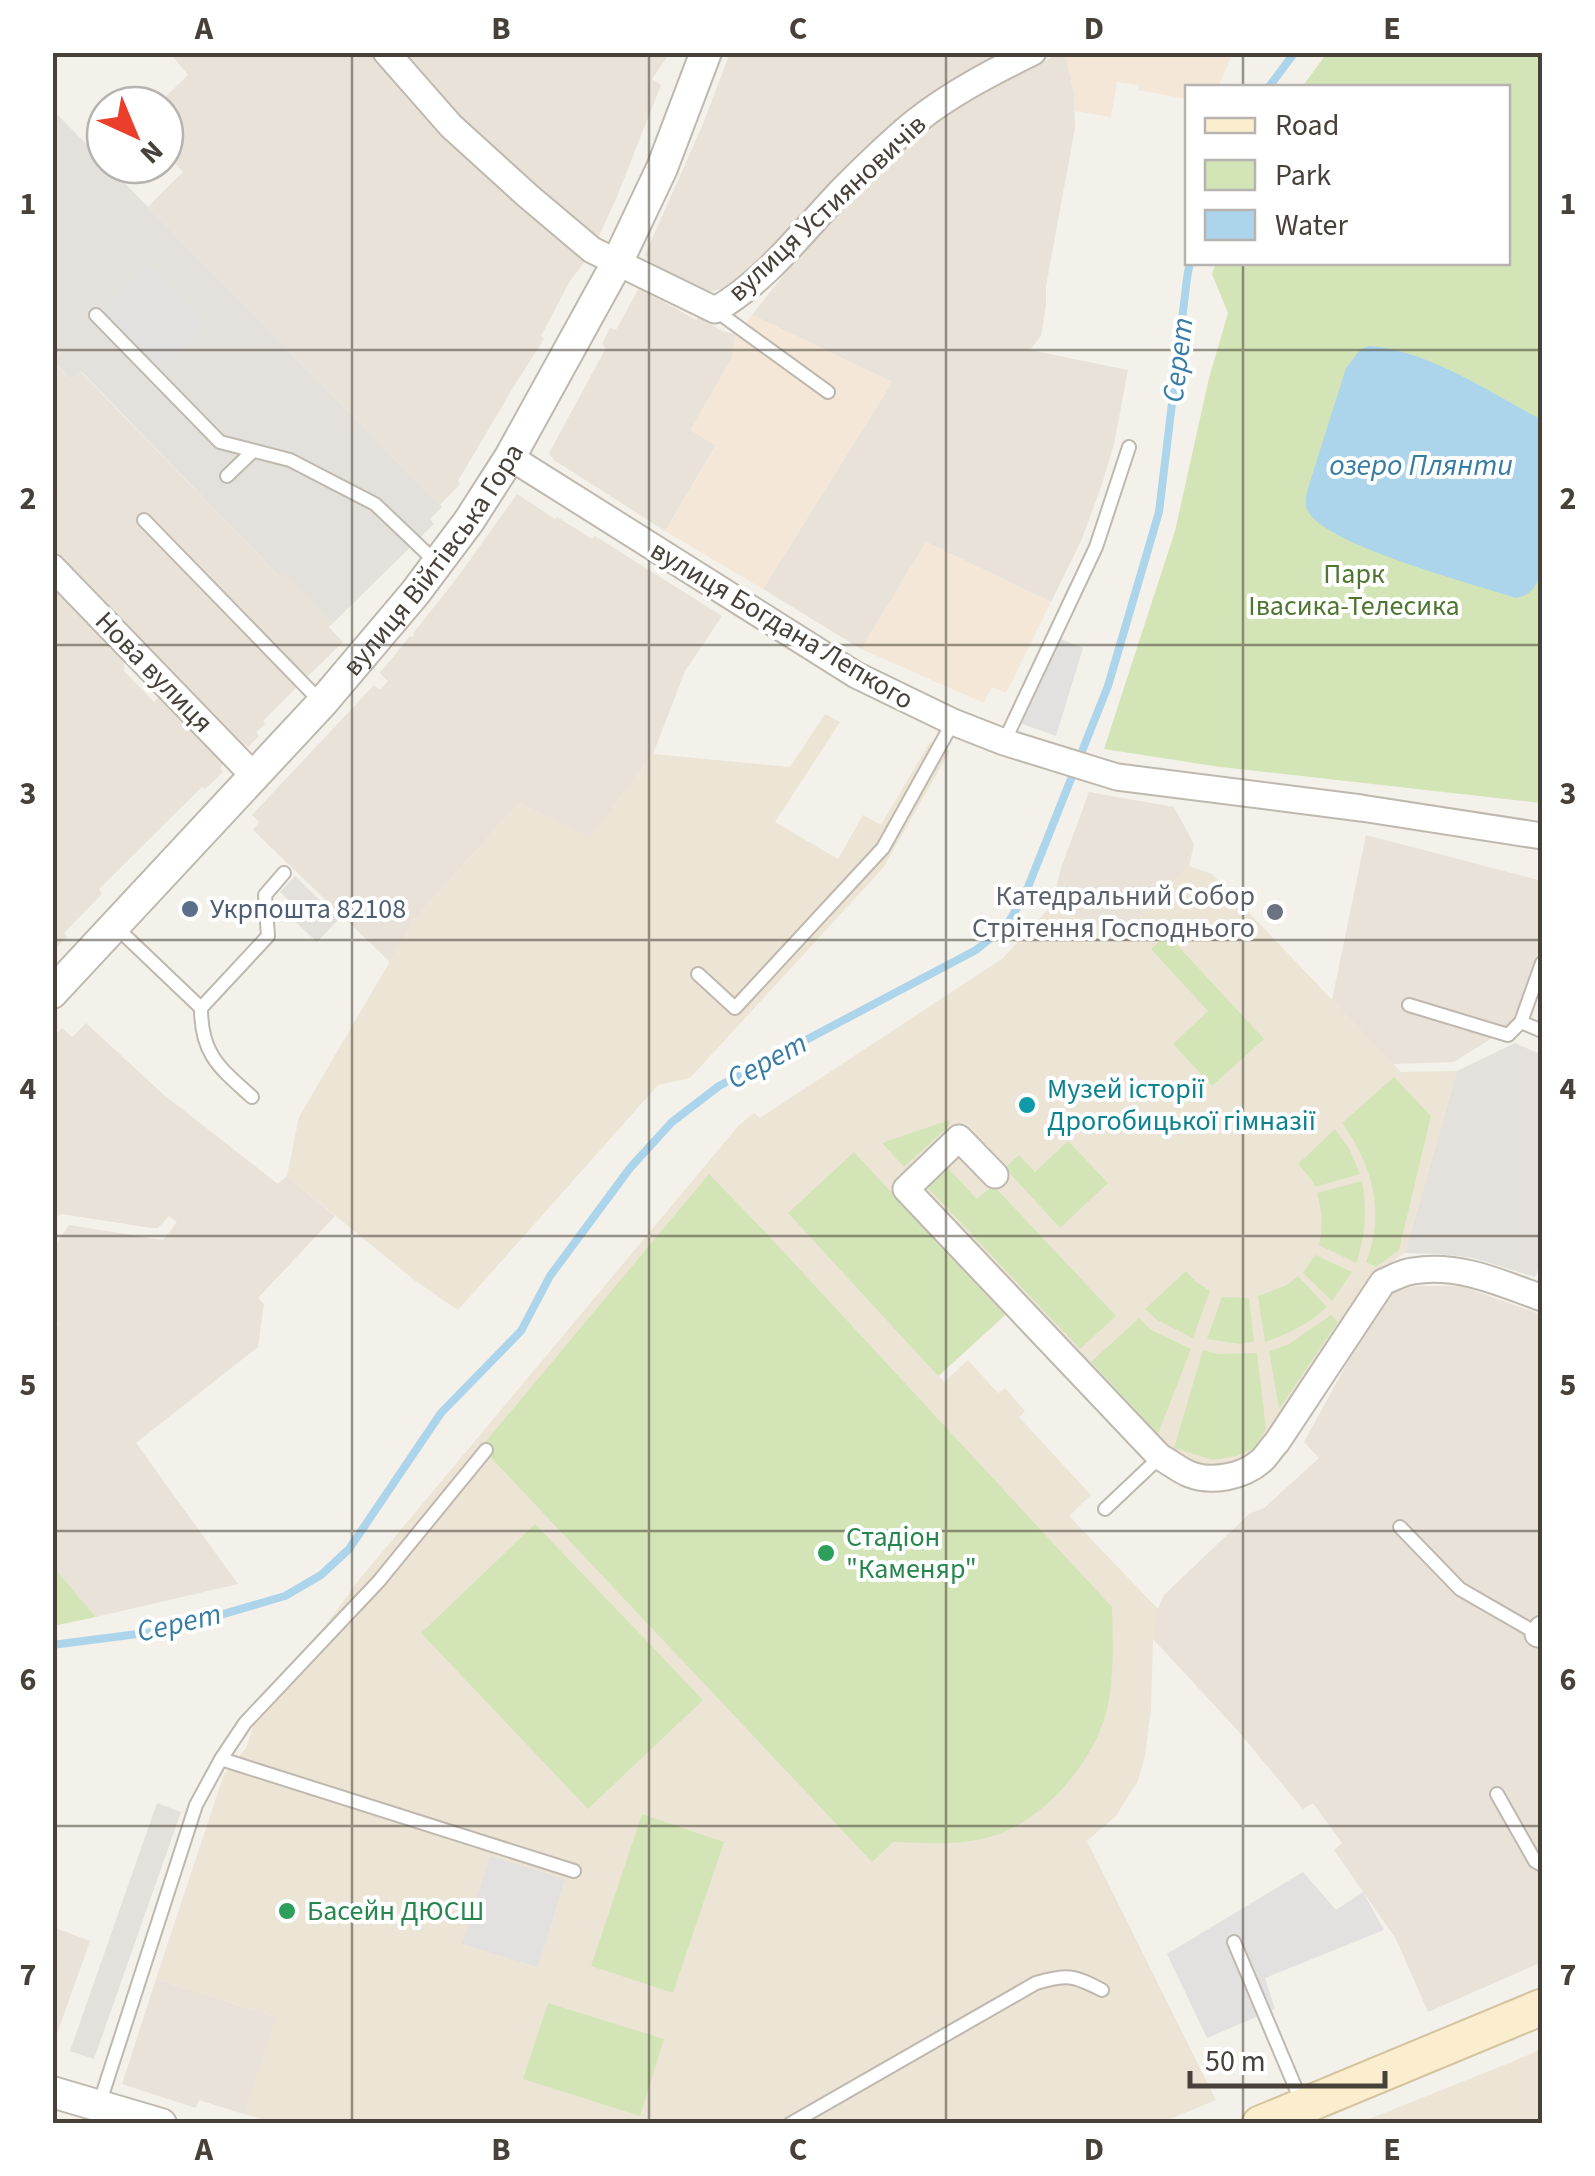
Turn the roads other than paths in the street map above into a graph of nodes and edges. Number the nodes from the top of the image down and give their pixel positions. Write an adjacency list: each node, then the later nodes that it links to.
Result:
1 (386, 52): 4 (street, вулиця Устияновичів)
2 (706, 52): 4 (street, вулиця Війтівська Гора)
3 (1033, 52): 5 (street, вулиця Устияновичів)
4 (617, 263): 5 (street, вулиця Устияновичів); 10 (street, вулиця Війтівська Гора)
5 (715, 310): 7 (lane)
6 (96, 316): 9 (lane)
7 (828, 392)
8 (1129, 447): 17 (lane)
9 (254, 451): 11 (lane); 13 (lane)
10 (510, 457): 13 (street, вулиця Війтівська Гора); 16 (street, вулиця Богдана Лепкого)
11 (227, 476)
12 (144, 520): 15 (lane)
13 (438, 564): 15 (street, вулиця Війтівська Гора)
14 (52, 567): 18 (street, Нова вулиця)
15 (322, 702): 18 (street, вулиця Війтівська Гора)
16 (953, 722): 17 (street, вулиця Богдана Лепкого); 23 (lane)
17 (1004, 742): 19 (street, вулиця Богдана Лепкого)
18 (255, 776): 21 (street, вулиця Війтівська Гора)
19 (1542, 836)
20 (284, 873): 26 (lane)
21 (116, 927): 24 (street, вулиця Війтівська Гора); 26 (lane)
22 (1542, 963): 27 (lane)
23 (698, 974)
24 (52, 993)
25 (1409, 1006): 27 (lane)
26 (201, 1008): 29 (lane)
27 (1521, 1022): 28 (lane)
28 (1542, 1031)
29 (252, 1097)
30 (994, 1175): 33 (street)
31 (1542, 1298): 33 (street)
32 (486, 1450): 37 (lane)
33 (1160, 1457): 34 (lane)
34 (1105, 1509)
35 (1400, 1526): 36 (lane)
36 (1540, 1631)
37 (221, 1759): 40 (lane); 45 (lane)
38 (1496, 1794): 39 (lane)
39 (1542, 1866)
40 (574, 1871)
41 (1234, 1942): 46 (lane)
42 (1102, 1990): 48 (lane)
43 (1542, 2007): 46 (main road)
44 (52, 2092): 45 (street)
45 (99, 2105): 47 (street)
46 (1307, 2114): 49 (main road)
47 (161, 2124)
48 (790, 2124)
49 (1260, 2124)

